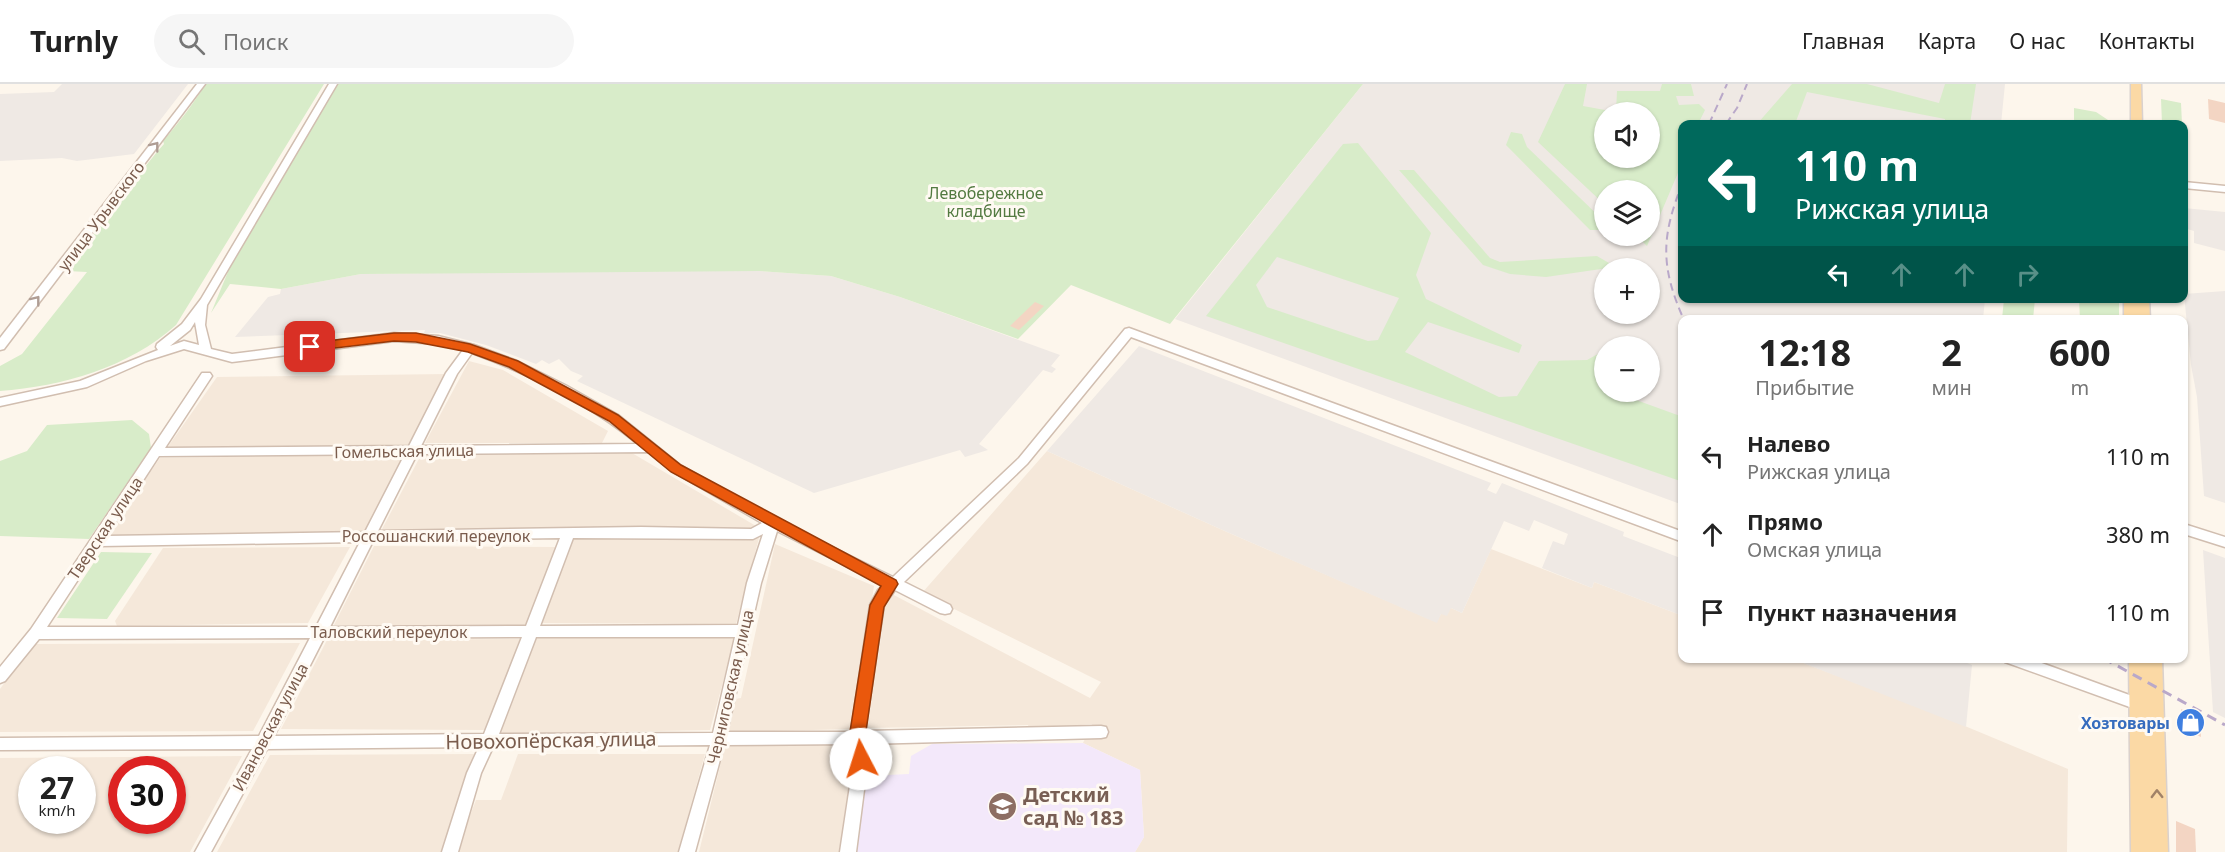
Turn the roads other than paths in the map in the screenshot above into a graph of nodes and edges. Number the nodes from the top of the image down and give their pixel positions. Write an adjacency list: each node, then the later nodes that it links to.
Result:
1 (201, 84): 10 (street, улица Урывского, one-way to 1)
2 (333, 84): 9 (street)
3 (2127, 84): 5 (main road)
4 (2136, 84): 6 (main road)
5 (2127, 120)
6 (2137, 120)
7 (2188, 185): 8 (street)
8 (2225, 189)
9 (206, 301): 12 (street); 13 (street)
10 (0, 346)
11 (470, 348): 12 (street); 17 (street); 18 (street, Ивановская улица)
12 (207, 350): 13 (street)
13 (141, 359): 15 (street)
14 (206, 376): 19 (street, Тверская улица)
15 (0, 403): 16 (street)
16 (39, 405)
17 (651, 448): 18 (street, Гомельская улица); 20 (street)
18 (412, 449): 19 (street, Гомельская улица); 24 (street, Ивановская улица)
19 (157, 452): 25 (street, Тверская улица)
20 (773, 523): 22 (street, Россошанский переулок); 27 (street); 29 (street, Черниговская улица)
21 (2188, 530): 26 (street)
22 (568, 535): 24 (street, Россошанский переулок); 30 (street)
23 (1678, 535): 27 (street)
24 (371, 536): 25 (street, Россошанский переулок); 31 (street, Ивановская улица)
25 (96, 541): 32 (street, Тверская улица)
26 (2225, 542)
27 (891, 584): 28 (street); 40 (street)
28 (945, 609)
29 (743, 630): 30 (street, Таловский переулок); 39 (street, Черниговская улица)
30 (531, 631): 31 (street, Таловский переулок); 42 (street)
31 (320, 632): 32 (street, Таловский переулок); 41 (street, Ивановская улица)
32 (36, 633): 36 (street, Тверская улица)
33 (2024, 663): 37 (street)
34 (2138, 663): 37 (main road)
35 (2153, 663): 49 (main road, one-way to 35)
36 (0, 677)
37 (2138, 704): 48 (main road)
38 (1101, 732): 40 (street, Новохопёрская улица)
39 (719, 738): 40 (street, Новохопёрская улица); 42 (street, Новохопёрская улица); 46 (street, Черниговская улица)
40 (857, 738): 47 (street)
41 (262, 741): 42 (street, Новохопёрская улица); 43 (street, Новохопёрская улица); 44 (street, Ивановская улица)
42 (489, 741): 45 (street)
43 (0, 744)
44 (203, 852)
45 (450, 852)
46 (687, 852)
47 (848, 852)
48 (2140, 852)
49 (2158, 852)

